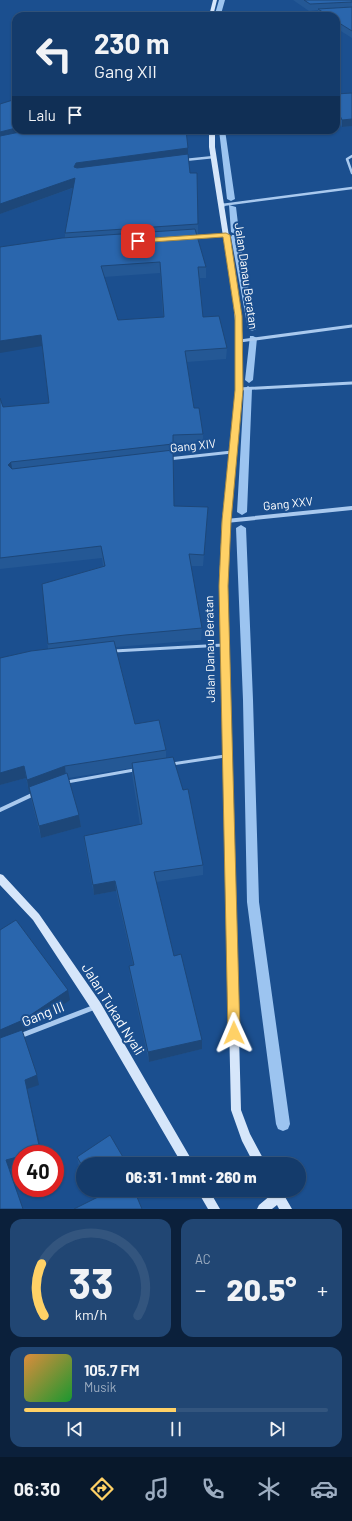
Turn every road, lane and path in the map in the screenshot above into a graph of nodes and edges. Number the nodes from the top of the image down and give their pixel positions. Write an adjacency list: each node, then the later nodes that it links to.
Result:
1 (215, 0): 2 (street)
2 (212, 12)
3 (212, 134): 5 (street, Jalan Danau Beratan)
4 (352, 156): 7 (street)
5 (214, 157): 6 (street); 9 (street, Jalan Danau Beratan)
6 (183, 160)
7 (352, 173)
8 (352, 188): 9 (street)
9 (222, 205): 10 (street, Jalan Danau Beratan)
10 (226, 235): 11 (street); 13 (street, Jalan Danau Beratan)
11 (190, 237)
12 (352, 326): 13 (street)
13 (240, 341): 15 (street, Jalan Danau Beratan)
14 (352, 383): 15 (street)
15 (239, 390): 16 (street, Jalan Danau Beratan)
16 (232, 452): 17 (street, Gang XIV); 19 (street, Jalan Danau Beratan)
17 (162, 460)
18 (352, 508): 19 (street, Gang XXV)
19 (226, 521): 20 (street, Jalan Danau Beratan)
20 (224, 644): 21 (lane); 22 (street, Jalan Danau Beratan)
21 (111, 651)
22 (227, 756): 23 (lane); 32 (street, Jalan Danau Beratan)
23 (165, 765)
24 (142, 769): 25 (lane)
25 (62, 783)
26 (42, 791): 27 (lane)
27 (0, 810)
28 (0, 878): 29 (street, Jalan Tukad Nyali)
29 (96, 1006): 30 (street, Gang III); 31 (street, Jalan Tukad Nyali)
30 (12, 1040)
31 (184, 1157)
32 (256, 1157)
33 (207, 1197): 36 (street)
34 (272, 1197): 37 (street)
35 (278, 1197): 38 (street)
36 (214, 1209)
37 (262, 1209)
38 (286, 1209)

